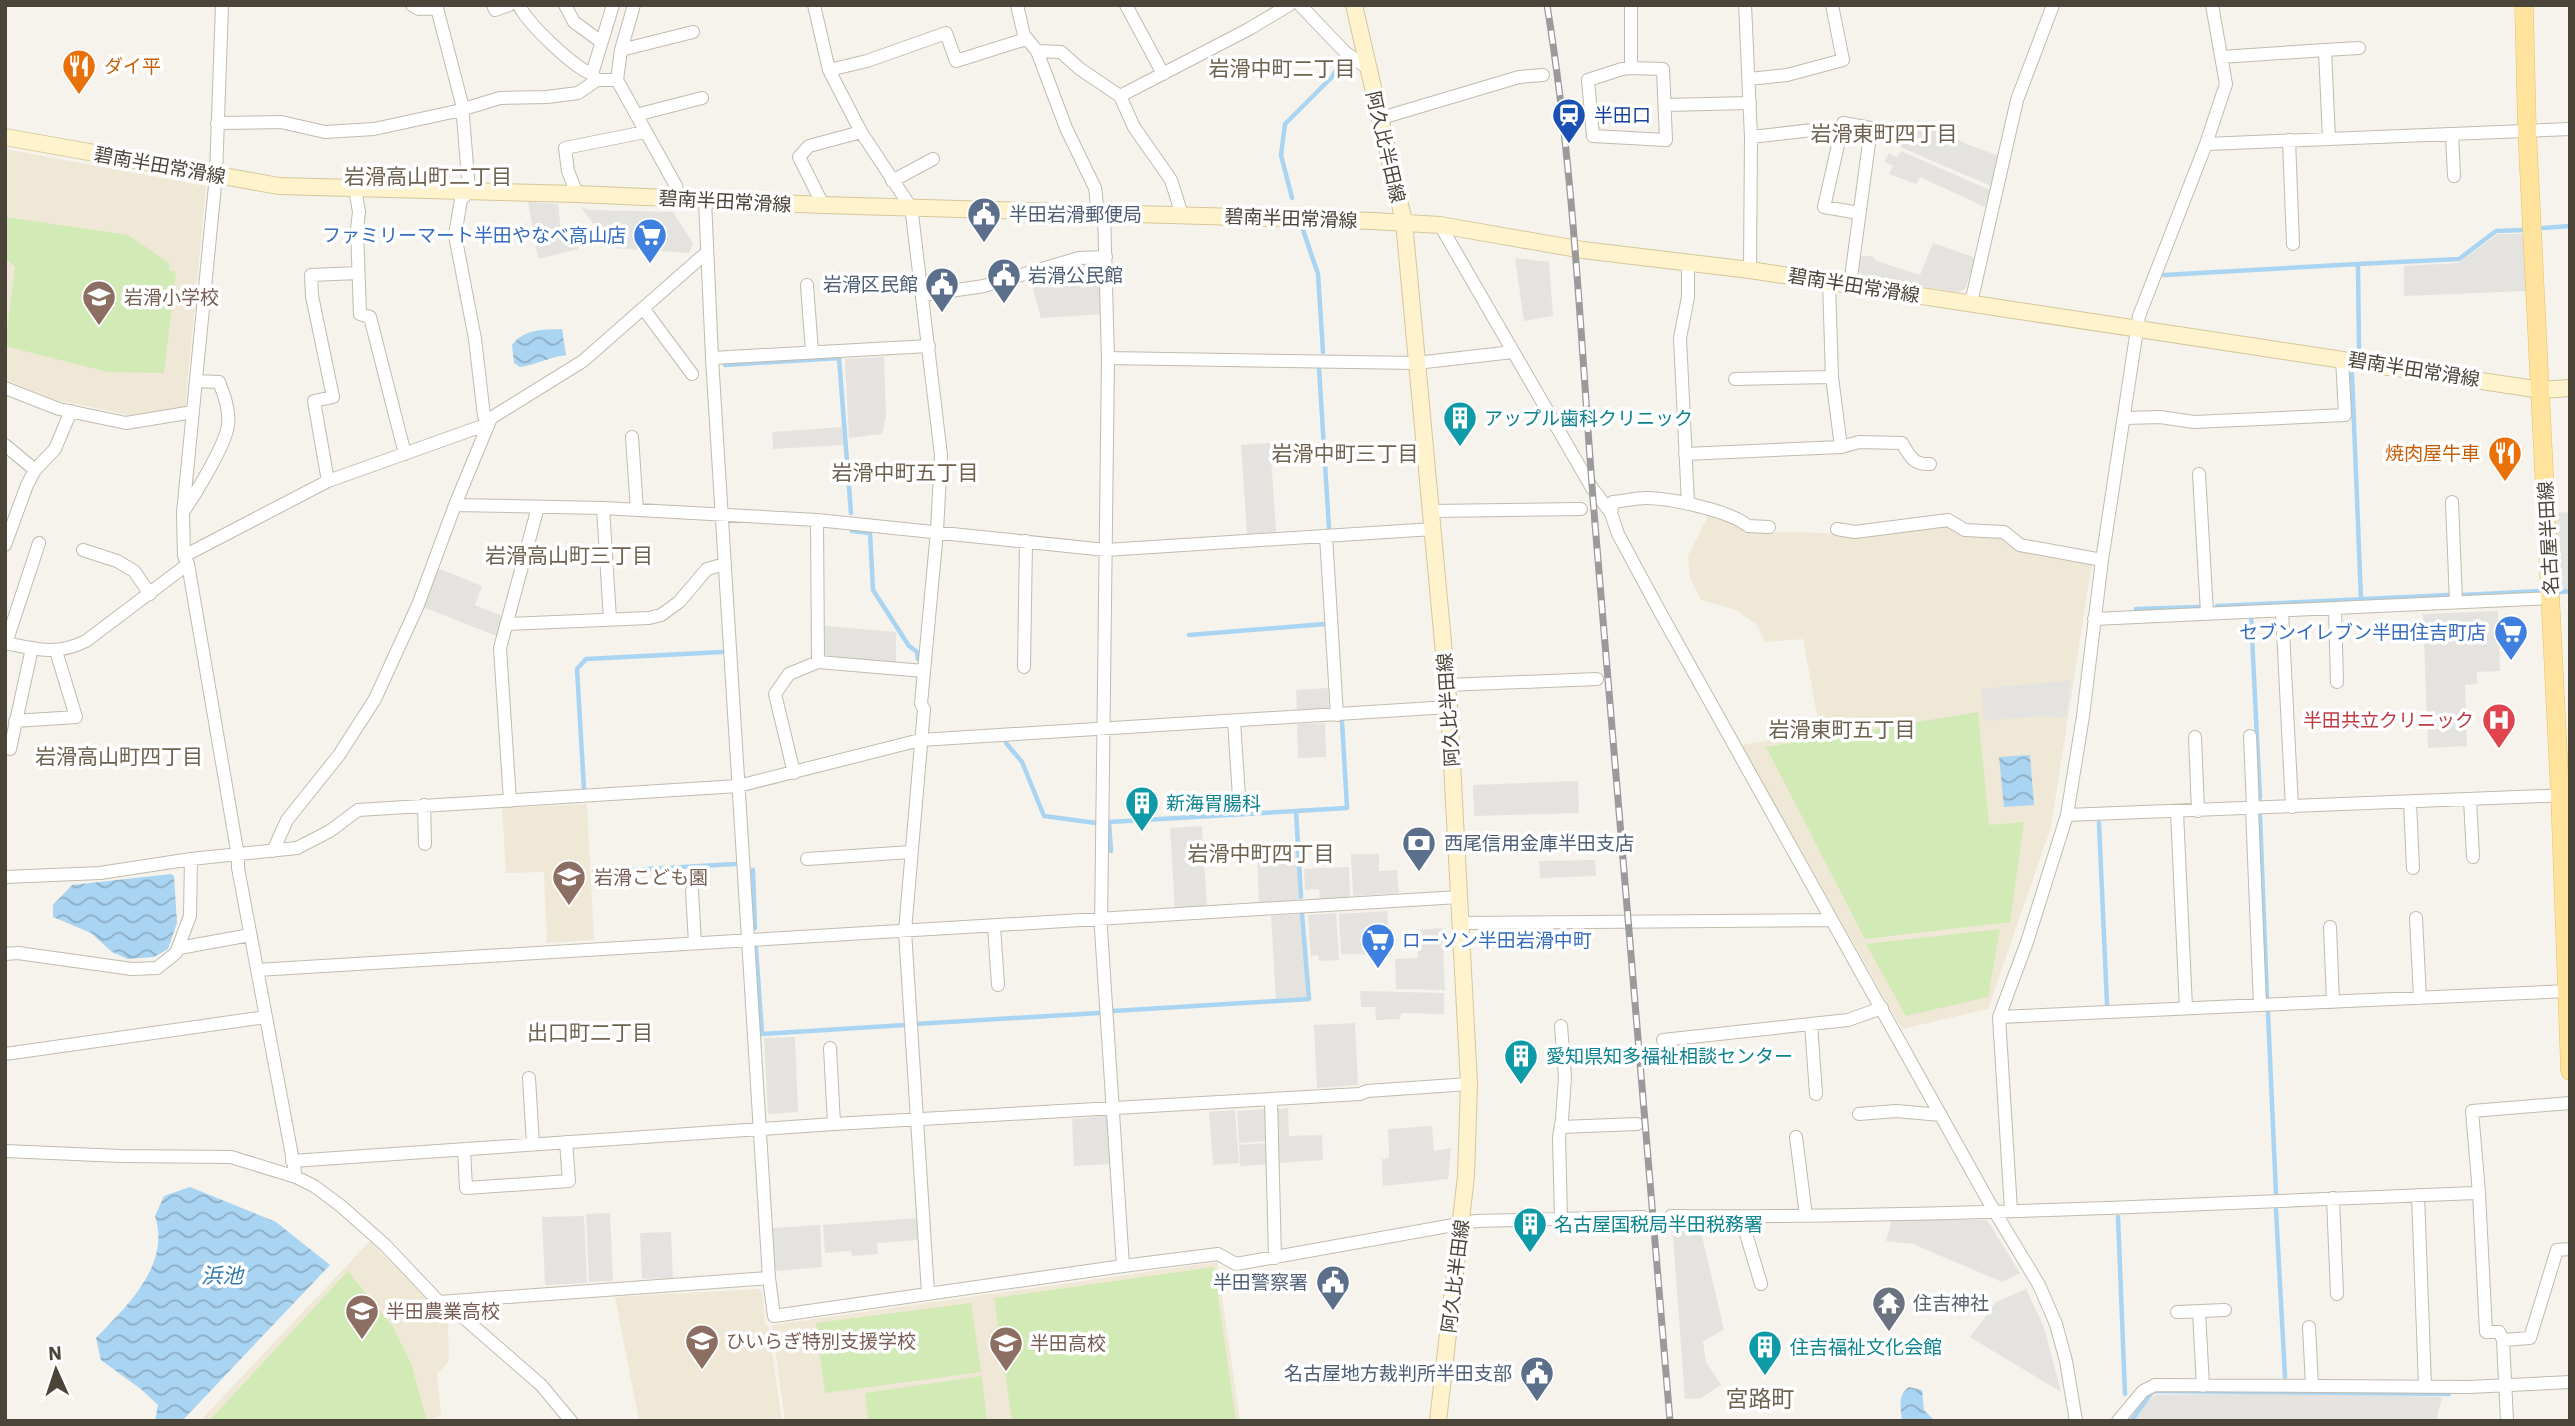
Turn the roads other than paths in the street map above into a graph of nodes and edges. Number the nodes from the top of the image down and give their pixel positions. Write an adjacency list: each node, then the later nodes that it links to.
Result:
1 (222, 5): 44 (street)
2 (412, 5): 41 (street)
3 (493, 5): 4 (street)
4 (509, 5)
5 (519, 5): 34 (street)
6 (565, 5): 23 (street)
7 (613, 5): 23 (street)
8 (634, 5): 25 (street)
9 (814, 5): 31 (street)
10 (1017, 5): 22 (street)
11 (1126, 5): 32 (street)
12 (1289, 5): 32 (street)
13 (1300, 5): 30 (street)
14 (1354, 5): 30 (main road, 阿久比半田線)
15 (1631, 5): 29 (street)
16 (1745, 5): 35 (street)
17 (1832, 5): 35 (street)
18 (2053, 5): 82 (street)
19 (2212, 5): 28 (street)
20 (2524, 5): 46 (main road, 名古屋半田線)
21 (694, 32): 25 (street)
22 (1026, 39): 27 (street); 31 (street)
23 (600, 41): 34 (street)
24 (2358, 48): 26 (street)
25 (621, 50): 36 (street)
26 (2325, 50): 28 (street); 53 (street)
27 (1037, 51): 37 (street); 67 (street)
28 (2221, 57): 55 (street)
29 (1631, 68): 40 (street); 40 (street)
30 (1369, 69): 43 (main road, 阿久比半田線)
31 (829, 70): 49 (street)
32 (1163, 74): 37 (street)
33 (1543, 75): 43 (street)
34 (594, 77): 36 (street); 41 (street)
35 (1749, 79): 39 (street)
36 (617, 80): 42 (street)
37 (1120, 96): 69 (street)
38 (702, 99): 42 (street)
39 (1749, 103): 40 (street); 52 (street)
40 (1665, 105)
41 (463, 109): 44 (street); 61 (street)
42 (636, 114): 48 (street)
43 (1378, 118): 70 (main road, 阿久比半田線)
44 (217, 123): 57 (street)
45 (1821, 129): 52 (street)
46 (2527, 129): 47 (street); 50 (street); 98 (main road, 名古屋半田線)
47 (2570, 129)
48 (645, 132): 62 (street); 63 (street)
49 (861, 132): 59 (street); 65 (street)
50 (2452, 134): 53 (street); 58 (street)
51 (5, 137): 57 (main road, 碧南半田常滑線)
52 (1751, 137): 76 (street)
53 (2329, 139): 54 (street)
54 (2289, 140): 55 (street); 72 (street)
55 (2206, 144): 84 (street)
56 (933, 159): 59 (street)
57 (216, 175): 60 (main road, 碧南半田常滑線); 95 (street)
58 (2454, 176)
59 (892, 181): 66 (street)
60 (355, 188): 61 (main road, 碧南半田常滑線); 77 (street)
61 (468, 191): 62 (main road, 碧南半田常滑線); 102 (street)
62 (577, 194): 63 (main road, 碧南半田常滑線)
63 (680, 198): 64 (main road, 碧南半田常滑線)
64 (705, 200): 65 (main road, 碧南半田常滑線); 73 (street)
65 (823, 205): 66 (main road, 碧南半田常滑線)
66 (911, 206): 67 (main road, 碧南半田常滑線); 81 (street)
67 (1101, 212): 69 (main road, 碧南半田常滑線); 74 (street)
68 (1859, 213): 68 (street); 80 (street)
69 (1182, 215): 70 (main road, 碧南半田常滑線)
70 (1404, 222): 71 (main road, 碧南半田常滑線); 91 (main road, 阿久比半田線)
71 (1440, 225): 75 (main road, 碧南半田常滑線); 87 (street)
72 (2293, 244)
73 (706, 253): 83 (street); 88 (street)
74 (1106, 257): 81 (street); 89 (street)
75 (1688, 261): 76 (main road, 碧南半田常滑線); 107 (street)
76 (1750, 270): 78 (main road, 碧南半田常滑線)
77 (358, 274): 106 (street); 112 (street)
78 (1829, 282): 80 (main road, 碧南半田常滑線); 93 (street)
79 (807, 285): 86 (street)
80 (1850, 285): 82 (main road, 碧南半田常滑線)
81 (923, 295): 85 (street)
82 (1970, 303): 84 (main road, 碧南半田常滑線)
83 (643, 308): 92 (street); 102 (street)
84 (2138, 329): 90 (main road, 碧南半田常滑線); 101 (street)
85 (929, 346): 86 (street); 129 (street)
86 (812, 352): 88 (street)
87 (1513, 352): 91 (street); 111 (street)
88 (712, 358): 124 (street)
89 (1108, 358): 91 (street); 135 (street)
90 (2342, 358): 98 (main road, 碧南半田常滑線); 101 (street)
91 (1416, 363): 121 (main road, 阿久比半田線)
92 (692, 374)
93 (1832, 377): 94 (street); 105 (street)
94 (1735, 379)
95 (196, 381): 100 (street); 122 (street)
96 (5, 388): 99 (street)
97 (2570, 388): 98 (main road, 碧南半田常滑線)
98 (2541, 390): 140 (main road, 名古屋半田線)
99 (71, 411): 100 (street); 109 (street)
100 (193, 412): 122 (street)
101 (2125, 418): 137 (street)
102 (488, 424): 106 (street); 117 (street)
103 (632, 437): 120 (street)
104 (5, 445): 109 (street)
105 (1841, 447): 107 (street); 108 (street)
106 (405, 454): 112 (street)
107 (1685, 454): 116 (street)
108 (1930, 464)
109 (35, 470): 115 (street)
110 (2199, 474): 144 (street)
111 (1585, 476): 121 (street); 123 (street)
112 (328, 481): 136 (street)
113 (5, 502): 115 (street)
114 (2452, 502): 141 (street)
115 (20, 503): 133 (street)
116 (1688, 504): 123 (street); 126 (street)
117 (455, 505): 118 (street); 180 (street)
118 (538, 507): 119 (street); 147 (street)
119 (603, 508): 120 (street); 145 (street)
120 (637, 510): 124 (street)
121 (1431, 511): 127 (main road, 阿久比半田線)
122 (183, 513): 136 (street)
123 (1611, 513): 192 (street)
124 (722, 515): 125 (street); 138 (street)
125 (817, 520): 129 (street); 151 (street)
126 (1769, 527)
127 (1433, 529): 130 (street); 156 (main road, 阿久比半田線)
128 (1837, 529): 137 (street)
129 (937, 531): 131 (street); 153 (street)
130 (1326, 536): 135 (street); 158 (street)
131 (1026, 541): 135 (street); 152 (street)
132 (39, 542): 148 (street)
133 (5, 545)
134 (83, 550): 139 (street)
135 (1106, 550): 161 (street)
136 (186, 560): 139 (street); 182 (street)
137 (2102, 560): 146 (street)
138 (725, 564): 145 (street); 167 (street)
139 (150, 594): 150 (street)
140 (2551, 598): 141 (street); 168 (main road, 名古屋半田線)
141 (2456, 602): 142 (street)
142 (2335, 608): 143 (street); 155 (street)
143 (2282, 611): 144 (street); 174 (street)
144 (2207, 613): 146 (street)
145 (610, 619): 147 (street)
146 (2095, 619): 178 (street)
147 (506, 624): 171 (street)
148 (6, 643): 149 (street)
149 (32, 648): 150 (street); 159 (street)
150 (57, 652): 159 (street)
151 (818, 662): 153 (street); 166 (street)
152 (1024, 667)
153 (924, 671): 164 (street)
154 (1597, 679): 156 (street)
155 (2337, 682)
156 (1447, 685): 157 (main road, 阿久比半田線)
157 (1449, 707): 158 (street); 189 (main road, 阿久比半田線)
158 (1337, 715): 160 (street)
159 (15, 721): 165 (street)
160 (1234, 721): 161 (street); 169 (street)
161 (1104, 729): 164 (street); 191 (street)
162 (2250, 736): 175 (street)
163 (2195, 737): 176 (street)
164 (920, 740): 166 (street); 181 (street)
165 (9, 749)
166 (794, 773): 167 (street)
167 (738, 786): 171 (street); 198 (street)
168 (2565, 795): 170 (street); 204 (main road, 名古屋半田線)
169 (1239, 797)
170 (2470, 799): 172 (street); 183 (street)
171 (510, 801): 173 (street)
172 (2410, 802): 174 (street); 186 (street)
173 (424, 805): 179 (street); 180 (street)
174 (2292, 807): 175 (street)
175 (2253, 808): 176 (street); 207 (street)
176 (2198, 811): 177 (street)
177 (2177, 812): 178 (street); 209 (street)
178 (2067, 815): 211 (street)
179 (425, 844)
180 (273, 851): 182 (street)
181 (911, 852): 185 (street); 196 (street)
182 (238, 856): 184 (street); 197 (street)
183 (2473, 857)
184 (191, 859): 187 (street); 200 (street)
185 (807, 859)
186 (2413, 868)
187 (5, 877)
188 (692, 891): 199 (street)
189 (1459, 897): 191 (street); 193 (main road, 阿久比半田線)
190 (2416, 918): 205 (street)
191 (1102, 919): 194 (street); 223 (street)
192 (1832, 920): 193 (street); 208 (street)
193 (1461, 923): 219 (main road, 阿久比半田線)
194 (994, 926): 196 (street); 203 (street)
195 (2330, 927): 206 (street)
196 (905, 931): 198 (street); 226 (street)
197 (250, 935): 200 (street); 202 (street)
198 (747, 940): 199 (street); 230 (street)
199 (695, 943): 202 (street)
200 (179, 948): 201 (street)
201 (5, 954)
202 (257, 970): 210 (street)
203 (998, 985)
204 (2567, 991): 205 (street); 217 (main road, 名古屋半田線)
205 (2420, 998): 206 (street)
206 (2333, 1002): 207 (street)
207 (2260, 1005): 209 (street)
208 (1882, 1008): 212 (street); 225 (street)
209 (2186, 1008): 211 (street)
210 (266, 1017): 216 (street); 236 (street)
211 (1998, 1017): 241 (street)
212 (1811, 1024): 214 (street); 220 (street)
213 (1561, 1026): 229 (street)
214 (1662, 1040)
215 (830, 1048): 227 (street)
216 (5, 1054)
217 (2570, 1071)
218 (529, 1078): 233 (street)
219 (1469, 1084): 221 (street); 248 (main road, 阿久比半田線)
220 (1816, 1094)
221 (1271, 1099): 223 (street); 250 (street)
222 (2570, 1103): 238 (street)
223 (1112, 1108): 226 (street); 251 (street)
224 (1859, 1114): 225 (street)
225 (1941, 1115): 242 (street)
226 (916, 1119): 227 (street); 254 (street)
227 (834, 1124): 230 (street)
228 (1637, 1124): 229 (street)
229 (1561, 1127): 247 (street)
230 (759, 1129): 232 (street); 252 (street)
231 (1796, 1137): 244 (street)
232 (566, 1142): 233 (street); 234 (street)
233 (533, 1144): 234 (street)
234 (464, 1149): 236 (street)
235 (5, 1151): 237 (street)
236 (292, 1161): 237 (street)
237 (296, 1177): 256 (street)
238 (2479, 1193): 239 (street); 261 (street)
239 (2418, 1195): 240 (street); 266 (street)
240 (2333, 1198): 241 (street); 255 (street)
241 (2011, 1210): 242 (street)
242 (1995, 1212): 244 (street); 269 (street)
243 (1671, 1216): 246 (street)
244 (1806, 1216): 246 (street)
245 (1643, 1217): 247 (street)
246 (1741, 1217): 253 (street)
247 (1561, 1219): 248 (street)
248 (1461, 1224): 250 (street); 268 (main road, 阿久比半田線)
249 (2570, 1250): 261 (street)
250 (1275, 1258): 251 (street)
251 (1123, 1266): 254 (street)
252 (769, 1278): 254 (street); 256 (street)
253 (1761, 1284)
254 (928, 1293)
255 (2337, 1294)
256 (439, 1302): 267 (street)
257 (2225, 1310): 259 (street)
258 (2177, 1312): 259 (street)
259 (2199, 1312): 265 (street)
260 (2309, 1327): 263 (street)
261 (2503, 1340): 264 (street)
262 (2570, 1382): 264 (street)
263 (2312, 1385): 265 (street); 266 (street)
264 (2505, 1385): 266 (street); 271 (street)
265 (2203, 1386): 270 (street)
266 (2426, 1386)
267 (569, 1420)
268 (1438, 1421)
269 (2076, 1421)
270 (2118, 1421)
271 (2507, 1421)

